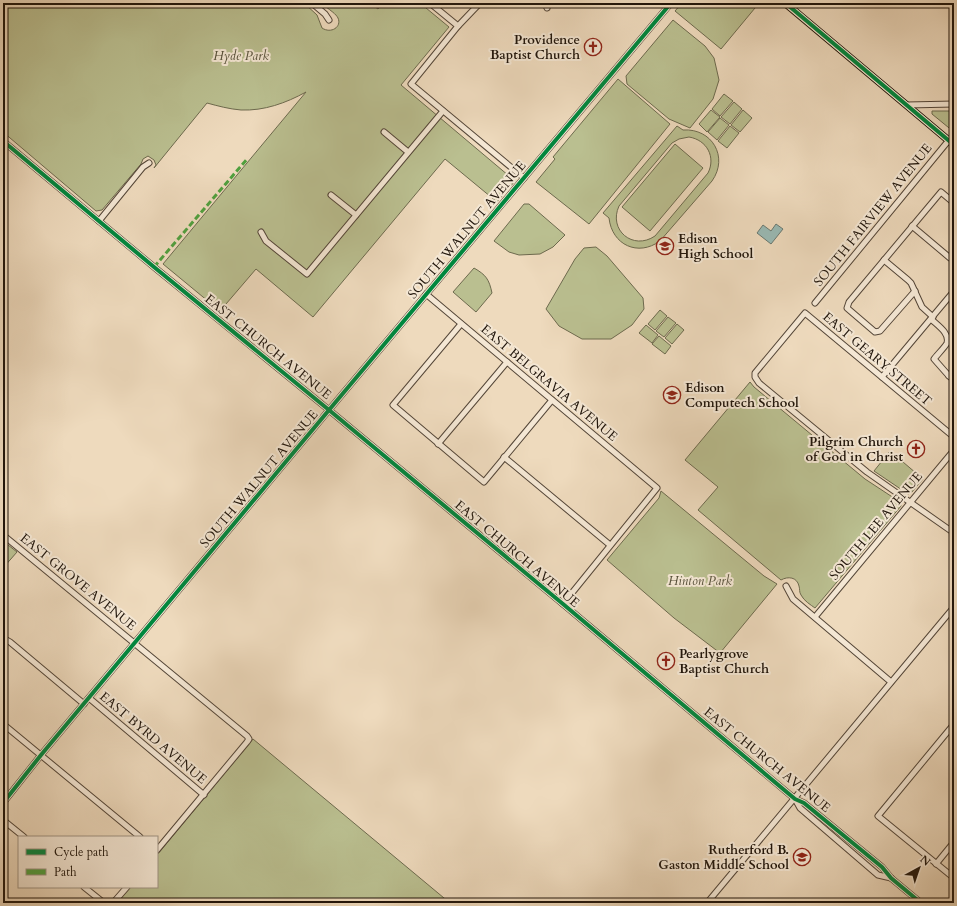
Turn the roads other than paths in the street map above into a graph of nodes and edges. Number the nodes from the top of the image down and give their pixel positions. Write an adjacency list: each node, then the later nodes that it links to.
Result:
1 (312, 3): 6 (street)
2 (430, 3): 7 (street)
3 (480, 3): 7 (street)
4 (671, 3): 17 (street, SOUTH WALNUT AVENUE)
5 (789, 4): 9 (main road)
6 (329, 20)
7 (458, 26): 10 (street)
8 (954, 104): 9 (street)
9 (906, 105): 12 (main road)
10 (443, 111): 15 (street); 17 (street)
11 (384, 132): 15 (street)
12 (949, 140): 14 (main road); 29 (street, SOUTH FAIRVIEW AVENUE)
13 (3, 141): 21 (street, EAST CHURCH AVENUE)
14 (954, 145)
15 (408, 152): 20 (street)
16 (149, 163): 21 (street)
17 (524, 178): 28 (street, SOUTH WALNUT AVENUE)
18 (331, 194): 20 (street)
19 (954, 203): 22 (street)
20 (356, 215): 23 (street)
21 (99, 221): 38 (street, EAST CHURCH AVENUE)
22 (912, 226): 24 (street); 25 (street)
23 (261, 232)
24 (950, 258)
25 (884, 260): 26 (street); 26 (street)
26 (915, 291): 30 (street)
27 (954, 291): 30 (street)
28 (426, 294): 31 (street, EAST BELGRAVIA AVENUE); 38 (street, SOUTH WALNUT AVENUE)
29 (815, 303)
30 (932, 318): 34 (street); 35 (street)
31 (461, 324): 32 (street, EAST BELGRAVIA AVENUE); 40 (street)
32 (507, 362): 37 (street, EAST BELGRAVIA AVENUE); 40 (street)
33 (954, 369): 34 (street)
34 (949, 376): 36 (street)
35 (882, 377): 39 (street, EAST GEARY STREET); 43 (street, EAST GEARY STREET)
36 (954, 380)
37 (552, 400): 42 (street); 46 (street, EAST BELGRAVIA AVENUE)
38 (329, 410): 48 (street, EAST CHURCH AVENUE); 52 (street, SOUTH WALNUT AVENUE)
39 (954, 437)
40 (438, 444): 42 (street)
41 (954, 450): 43 (street, SOUTH LEE AVENUE)
42 (504, 457): 46 (street)
43 (910, 502): 44 (street); 50 (street, SOUTH LEE AVENUE)
44 (954, 533)
45 (3, 536): 52 (street, EAST GROVE AVENUE)
46 (610, 545): 48 (street)
47 (786, 586): 50 (street)
48 (563, 604): 61 (street, EAST CHURCH AVENUE)
49 (954, 607): 53 (street)
50 (815, 617): 53 (street)
51 (3, 638): 55 (street, EAST BYRD AVENUE)
52 (135, 643): 54 (street, SOUTH WALNUT AVENUE); 60 (street, EAST GROVE AVENUE)
53 (891, 682): 61 (street)
54 (89, 698): 55 (street, SOUTH WALNUT AVENUE); 60 (street, EAST BYRD AVENUE)
55 (84, 704): 59 (street, SOUTH WALNUT AVENUE)
56 (3, 724): 59 (street)
57 (954, 724): 58 (street)
58 (952, 731): 68 (street)
59 (42, 755): 62 (street, SOUTH WALNUT AVENUE); 65 (street)
60 (204, 795): 67 (street)
61 (795, 798): 69 (street, EAST CHURCH AVENUE); 69 (street, EAST CHURCH AVENUE); 76 (street)
62 (3, 803)
63 (3, 820): 64 (street)
64 (23, 836)
65 (139, 836)
66 (954, 842): 68 (street)
67 (158, 849)
68 (936, 864): 70 (street)
69 (891, 878): 73 (street, EAST CHURCH AVENUE)
70 (954, 878)
71 (85, 888): 74 (street)
72 (126, 888): 75 (street)
73 (918, 902)
74 (104, 903)
75 (113, 903)
76 (707, 903)

